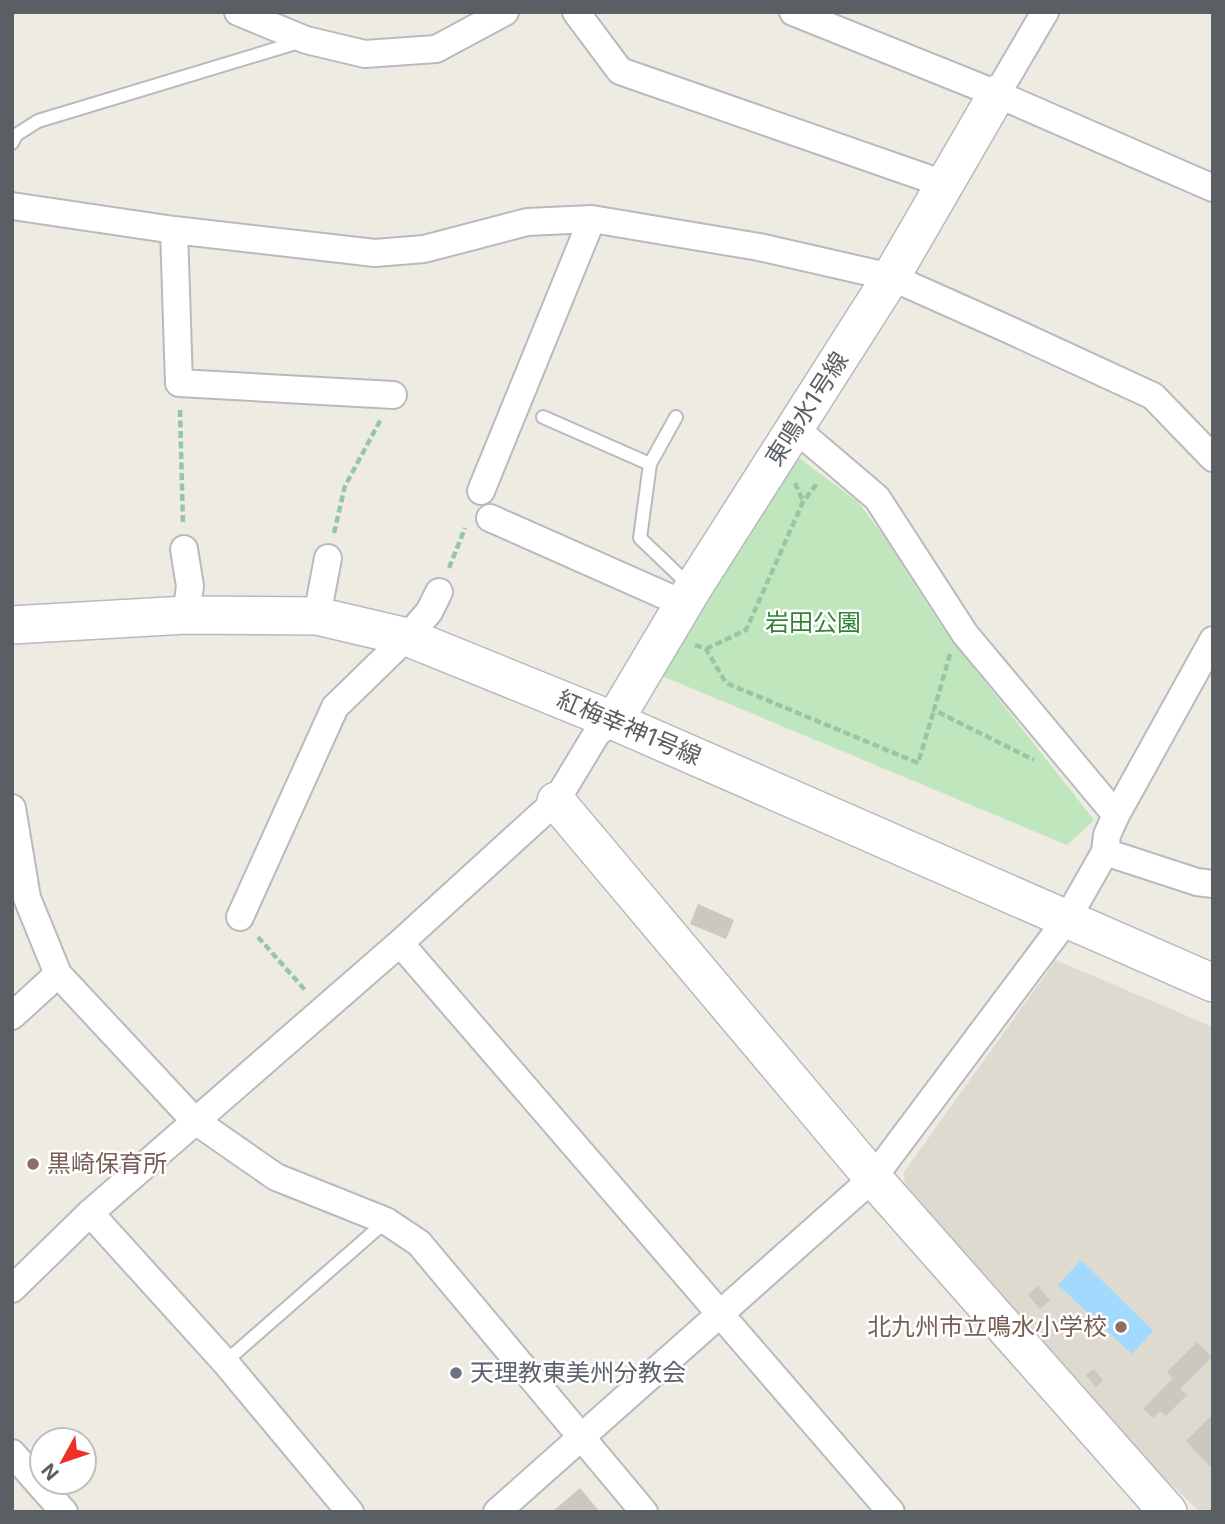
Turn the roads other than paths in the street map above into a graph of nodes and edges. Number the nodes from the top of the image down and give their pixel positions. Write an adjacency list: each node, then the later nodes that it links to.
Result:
1 (238, 12): 6 (street)
2 (505, 12): 6 (street)
3 (576, 12): 9 (street)
4 (793, 12): 7 (street)
5 (1045, 12): 7 (street)
6 (306, 40): 8 (lane)
7 (997, 94): 9 (street, 東鳴水1号線); 10 (street)
8 (12, 143)
9 (944, 184): 14 (street, 東鳴水1号線)
10 (1213, 188)
11 (12, 206): 13 (street)
12 (592, 219): 13 (street); 14 (street); 21 (street)
13 (174, 230): 15 (street)
14 (891, 277): 18 (street, 東鳴水1号線); 19 (street)
15 (393, 395)
16 (542, 417): 20 (lane)
17 (676, 417): 20 (lane)
18 (796, 429): 26 (street, 東鳴水1号線); 35 (street)
19 (1210, 447)
20 (650, 464): 26 (lane)
21 (481, 491)
22 (490, 518): 26 (street)
23 (184, 549): 27 (street)
24 (328, 558): 28 (street)
25 (439, 592): 30 (street)
26 (681, 609): 32 (street, 東鳴水1号線)
27 (186, 615): 28 (street, 紅梅幸神1号線); 29 (street, 紅梅幸神1号線)
28 (317, 616): 30 (street, 紅梅幸神1号線)
29 (12, 625)
30 (407, 637): 32 (street, 紅梅幸神1号線); 38 (street)
31 (1213, 640): 35 (street)
32 (614, 721): 33 (street); 39 (street, 紅梅幸神1号線)
33 (556, 801): 40 (street); 45 (street)
34 (12, 808): 41 (street)
35 (1115, 815): 36 (street)
36 (1105, 852): 37 (street); 39 (street)
37 (1213, 884)
38 (240, 917)
39 (1067, 919): 42 (street, 紅梅幸神1号線); 45 (street)
40 (400, 943): 44 (street); 49 (street)
41 (58, 974): 43 (street); 44 (street)
42 (1213, 983)
43 (12, 1016)
44 (194, 1120): 46 (street); 47 (street)
45 (873, 1178): 49 (street); 53 (street)
46 (90, 1213): 48 (street); 50 (street)
47 (386, 1220): 50 (lane); 51 (street)
48 (12, 1289)
49 (719, 1315): 51 (street); 58 (street)
50 (225, 1362): 55 (street)
51 (580, 1439): 56 (street); 57 (street)
52 (12, 1453): 54 (street)
53 (1158, 1508)
54 (64, 1512)
55 (350, 1512)
56 (497, 1512)
57 (644, 1512)
58 (891, 1512)

